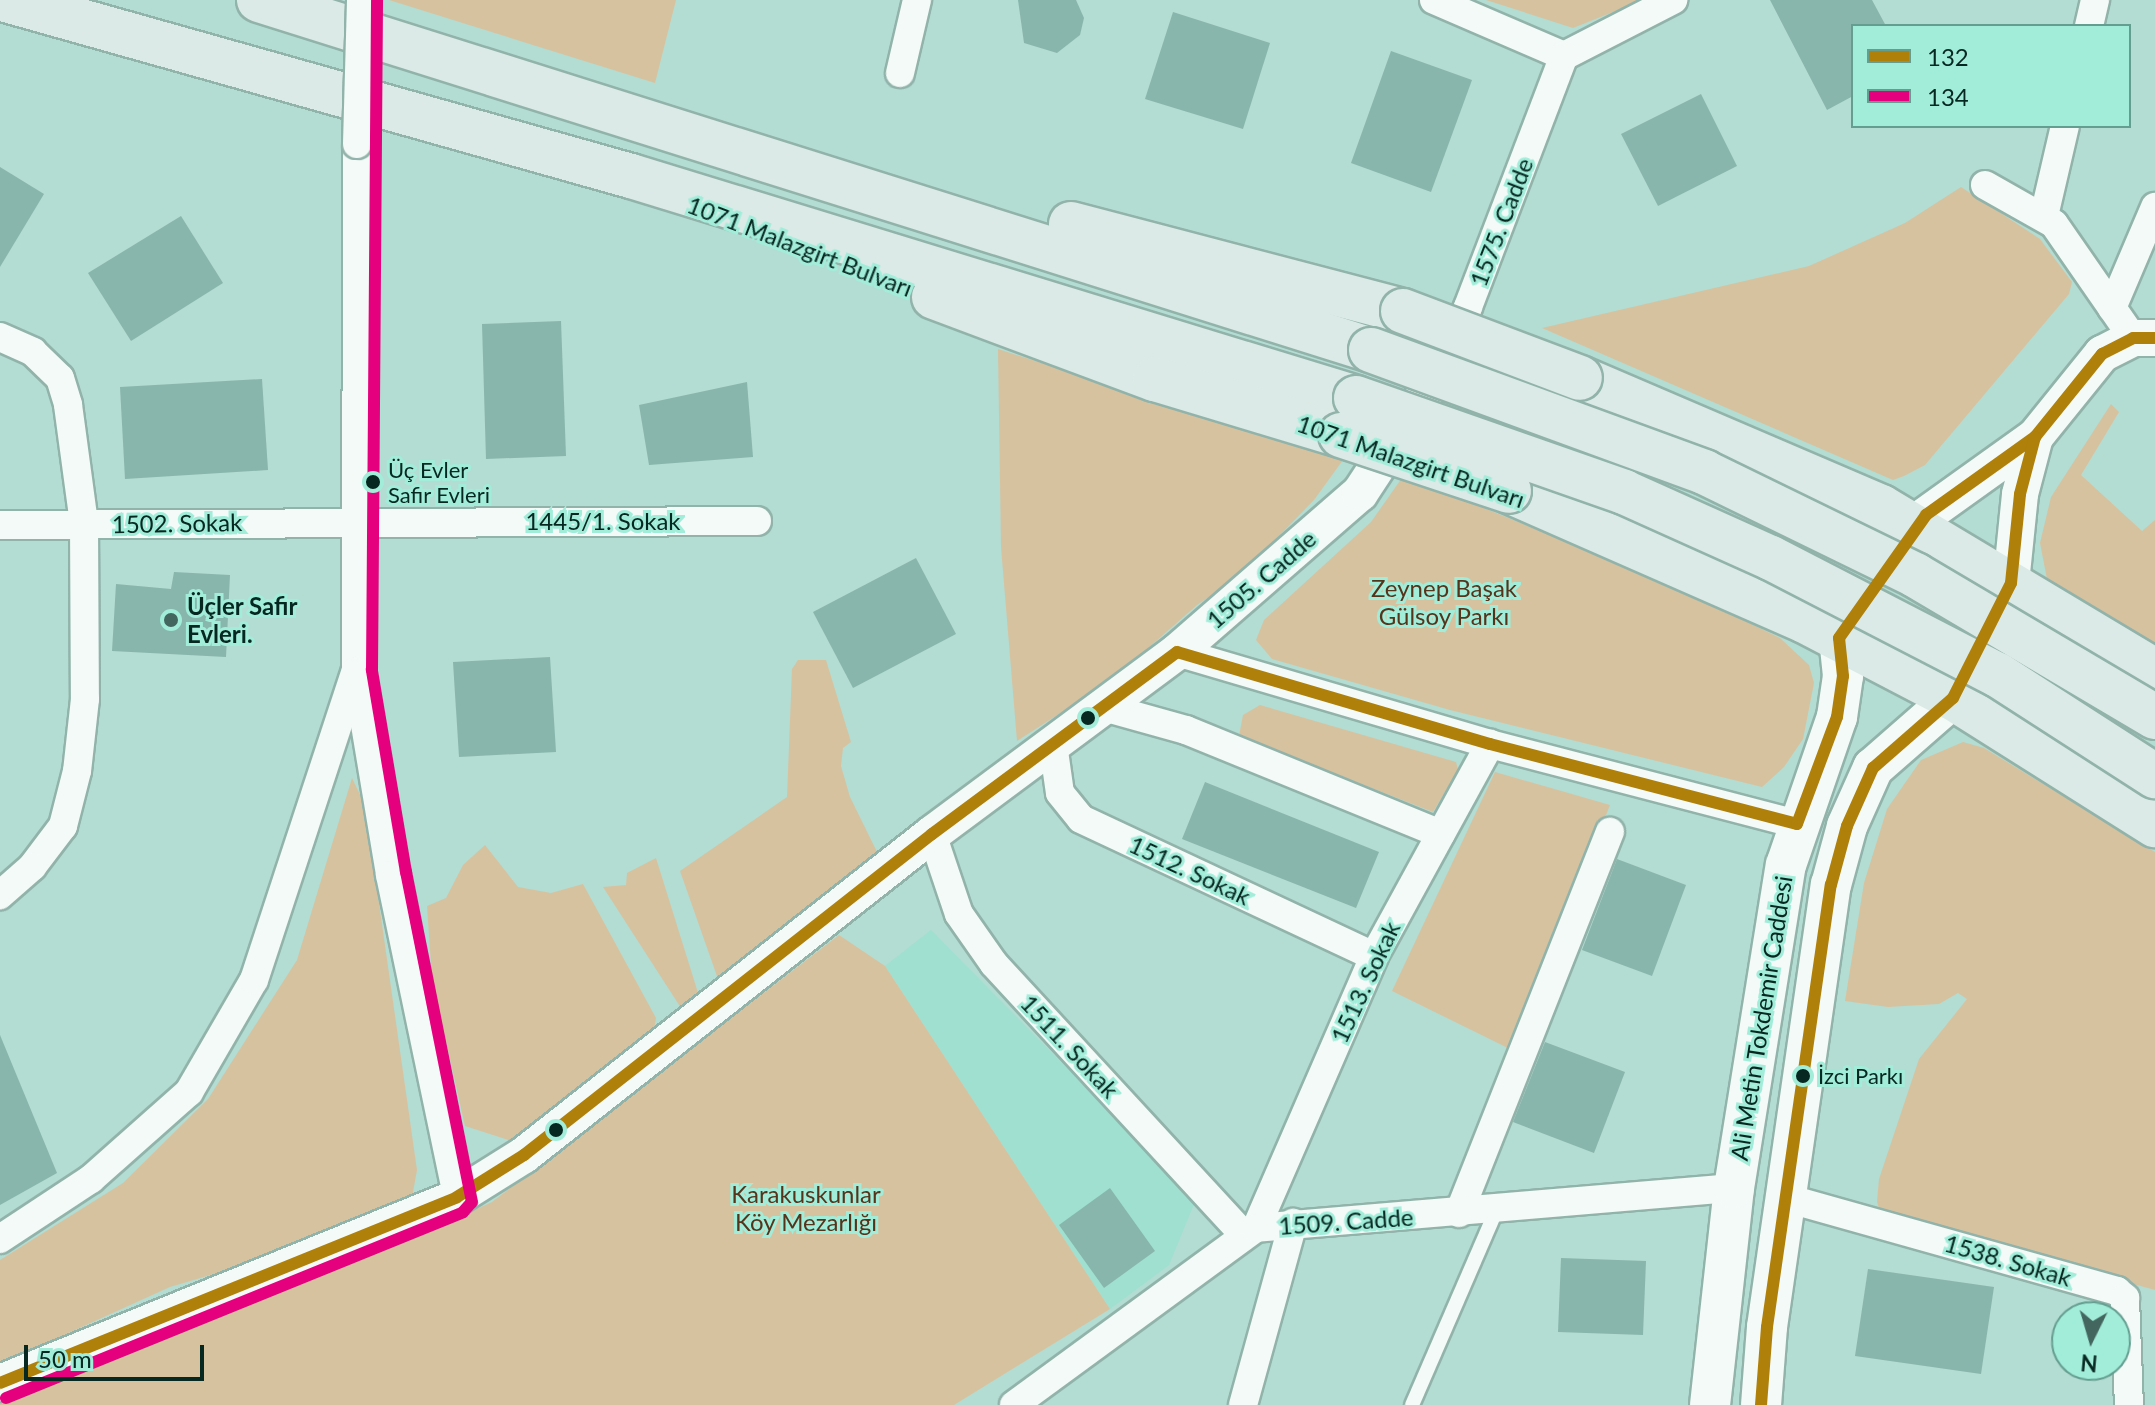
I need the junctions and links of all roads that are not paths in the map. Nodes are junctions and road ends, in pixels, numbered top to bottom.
1 (6, 0) edge
2 (259, 0) edge
3 (361, 0) edge
4 (917, 0) edge
5 (1434, 0) edge
6 (1671, 0) edge
7 (2095, 0) edge
8 (2089, 24) edge
9 (1564, 56) junction
10 (900, 73) dead end
11 (2065, 128) edge
12 (768, 159) junction
13 (1985, 185) dead end
14 (2155, 207) edge
15 (2044, 216) junction
16 (2112, 308) junction
17 (0, 337) edge
18 (2144, 338) edge
19 (1431, 385) joint
20 (1349, 416) junction
21 (2035, 437) junction
22 (353, 521) junction
23 (757, 521) dead end
24 (84, 524) junction
25 (0, 525) edge
26 (1915, 531) junction
27 (2011, 583) junction
28 (1839, 638) junction
29 (1177, 652) junction
30 (356, 671) junction
31 (2155, 671) edge
32 (1953, 698) junction
33 (1107, 708) junction
34 (2155, 717) edge
35 (1053, 744) junction
36 (1490, 744) junction
37 (2155, 776) edge
38 (1797, 824) junction
39 (2155, 825) edge
40 (1610, 832) dead end
41 (932, 834) junction
42 (1441, 834) junction
43 (0, 895) edge
44 (1374, 956) junction
45 (1734, 1188) junction
46 (457, 1197) junction
47 (1786, 1198) junction
48 (1496, 1211) junction
49 (1459, 1213) junction
50 (1293, 1223) junction
51 (1250, 1231) junction
52 (0, 1239) edge
53 (0, 1383) edge
54 (1014, 1405) edge
55 (1243, 1405) edge
56 (1412, 1405) edge
57 (1710, 1405) edge
58 (1761, 1405) edge
59 (2129, 1405) edge

1 - 20 main road, 1071 Malazgirt Bulvarı
2 - 12 main road
3 - 22 street, bridge
4 - 10 street
5 - 9 street
6 - 9 street
7 - 8 street
9 - 19 street, 1575. Cadde
11 - 15 street
12 - 26 main road, bridge
12 - 34 main road, bridge
13 - 15 street
14 - 16 street
15 - 16 street
16 - 18 street
17 - 24 street
18 - 21 street
19 - 29 street, 1505. Cadde
20 - 28 main road, 1071 Malazgirt Bulvarı, bridge
20 - 37 main road, 1071 Malazgirt Bulvarı, bridge
21 - 26 street
21 - 27 street
22 - 23 street, 1445/1. Sokak
22 - 24 street, 1502. Sokak
22 - 30 street
24 - 25 street, 1502. Sokak
24 - 43 street
26 - 27 main road
26 - 28 main road
27 - 31 main road
27 - 32 main road
28 - 32 main road, 1071 Malazgirt Bulvarı
28 - 38 main road, Ali Metin Tokdemir Caddesi
29 - 33 street, 1505. Cadde
29 - 36 street
30 - 46 street
30 - 52 street
32 - 39 main road, 1071 Malazgirt Bulvarı
32 - 47 main road, Ali Metin Tokdemir Caddesi
33 - 35 street, 1505. Cadde
33 - 42 street
35 - 41 street, 1505. Cadde
35 - 44 street, 1512. Sokak
36 - 38 street
36 - 42 street, 1513. Sokak
38 - 45 main road, Ali Metin Tokdemir Caddesi
40 - 49 street
41 - 46 street, 1505. Cadde
41 - 51 street, 1511. Sokak
42 - 44 street, 1513. Sokak
44 - 51 street, 1513. Sokak
45 - 48 street, 1509. Cadde
45 - 57 main road, Ali Metin Tokdemir Caddesi
46 - 53 street, 1505. Cadde
47 - 58 main road, Ali Metin Tokdemir Caddesi
47 - 59 street, 1538. Sokak
48 - 49 street, 1509. Cadde
48 - 56 lane
49 - 50 street, 1509. Cadde
50 - 51 street, 1509. Cadde
50 - 55 street
51 - 54 street, 1509. Cadde

